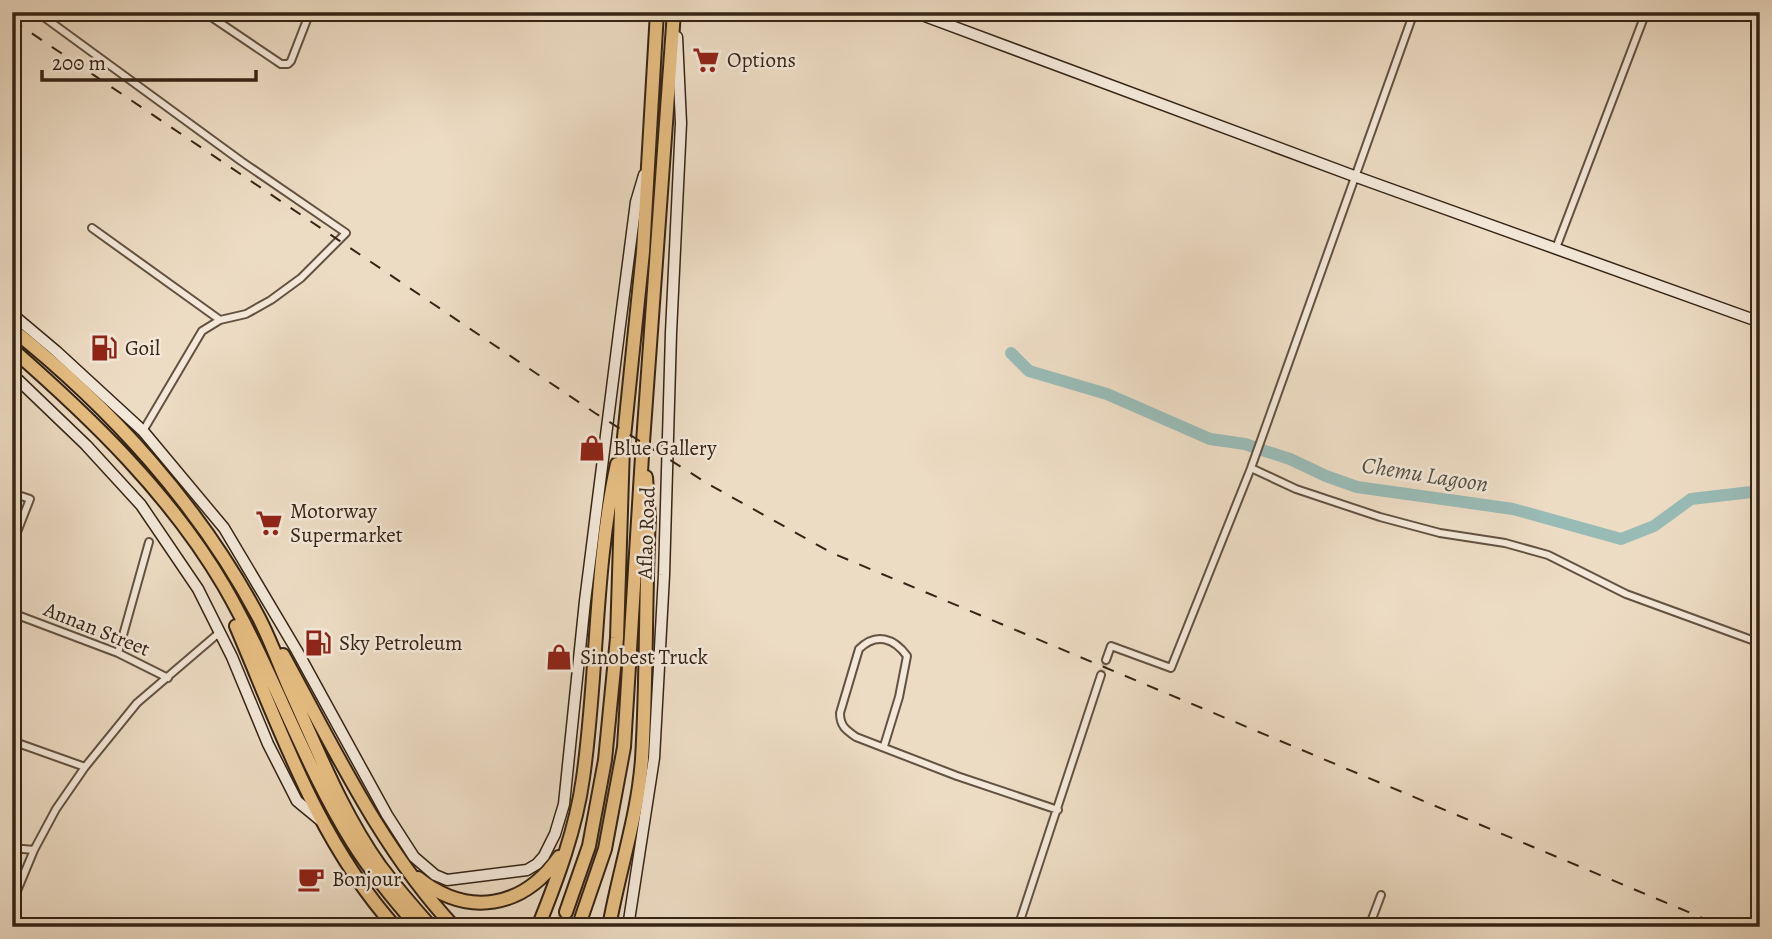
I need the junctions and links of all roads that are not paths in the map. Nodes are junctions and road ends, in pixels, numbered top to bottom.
1 (37, 12) edge
2 (204, 12) edge
3 (310, 12) edge
4 (657, 12) edge
5 (675, 12) edge
6 (914, 12) edge
7 (1414, 12) edge
8 (1646, 12) edge
9 (649, 162) junction
10 (1354, 176) junction
11 (92, 228) dead end
12 (1556, 248) junction
13 (12, 314) edge
14 (220, 320) junction
15 (1760, 322) edge
16 (12, 329) edge
17 (12, 349) edge
18 (12, 374) edge
19 (142, 431) junction
20 (624, 447) junction
21 (642, 456) junction
22 (1251, 468) junction
23 (12, 493) edge
24 (193, 538) junction
25 (149, 542) dead end
26 (12, 545) edge
27 (12, 613) edge
28 (261, 621) junction
29 (220, 632) junction
30 (1760, 643) edge
31 (118, 653) junction
32 (1106, 660) dead end
33 (1101, 675) tunnel mouth
34 (168, 678) junction
35 (286, 695) junction
36 (12, 741) edge
37 (884, 746) junction
38 (85, 767) junction
39 (1058, 810) junction
40 (321, 822) junction
41 (569, 838) junction
42 (12, 848) edge
43 (34, 850) junction
44 (403, 865) junction
45 (615, 895) junction
46 (1381, 895) dead end
47 (12, 903) edge
48 (566, 912) tunnel mouth
49 (581, 919) tunnel mouth
50 (393, 927) edge
51 (418, 927) edge
52 (431, 927) edge
53 (454, 927) edge
54 (538, 927) edge
55 (601, 927) edge
56 (609, 927) edge
57 (628, 927) edge
58 (1018, 927) edge
59 (1369, 927) edge

1 - 14 street
2 - 3 street
4 - 9 highway, Aflao Road
5 - 21 highway, Aflao Road
5 - 57 street, Aflao Road
6 - 10 street
7 - 10 street
8 - 12 street
9 - 19 street, Aflao Road
9 - 20 highway, Aflao Road
10 - 12 street
10 - 22 street
11 - 14 street
12 - 15 street
13 - 19 street
14 - 19 street
16 - 28 highway
17 - 24 highway
18 - 29 street
20 - 41 highway
20 - 48 highway, Aflao Road
21 - 45 highway
21 - 49 highway, Aflao Road
22 - 30 street
22 - 32 street
23 - 26 street
24 - 35 highway
24 - 40 highway
25 - 31 street
27 - 31 street, Annan Street
28 - 35 highway
28 - 44 highway
29 - 34 street
29 - 40 street
31 - 34 street, Annan Street
33 - 39 street
34 - 38 street
35 - 51 highway
35 - 52 highway
36 - 38 street
37 - 37 street
37 - 39 street
38 - 43 street
39 - 58 street
40 - 50 highway
41 - 44 highway
41 - 54 highway
42 - 43 street
43 - 47 street
44 - 53 highway
45 - 55 highway
45 - 56 highway
46 - 59 street

